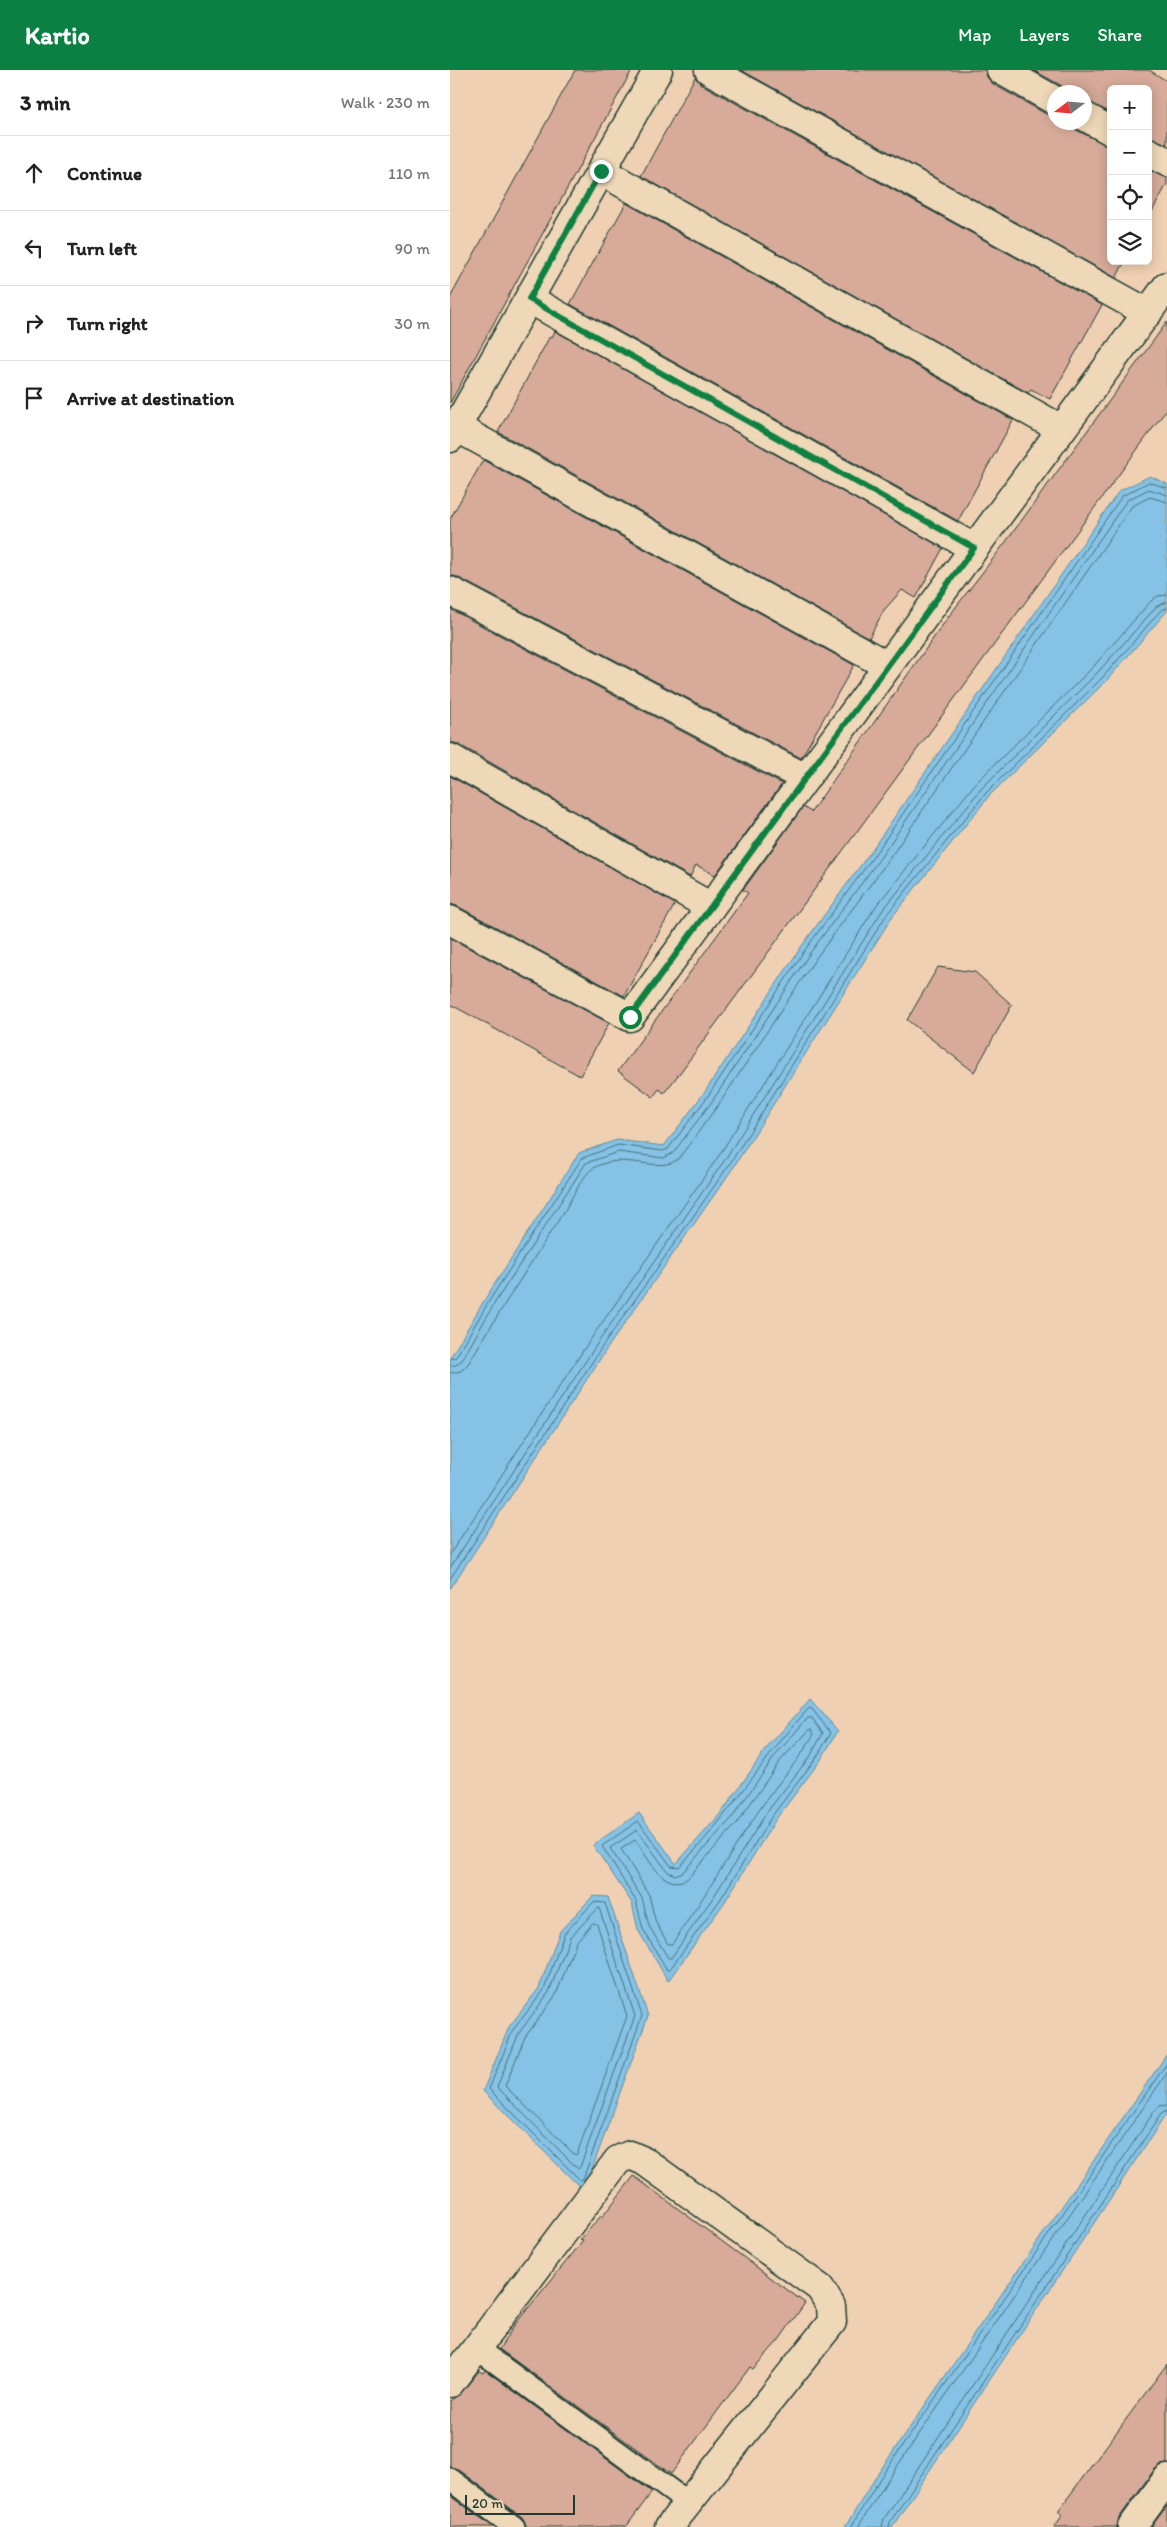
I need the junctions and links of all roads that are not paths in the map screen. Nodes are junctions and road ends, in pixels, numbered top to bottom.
1 (658, 70) edge
2 (709, 70) edge
3 (1001, 70) edge
4 (1047, 96) edge
5 (1092, 120) edge
6 (1109, 130) edge
7 (1152, 154) edge
8 (1167, 162) edge
9 (601, 171) junction
10 (1167, 286) edge
11 (529, 299) junction
12 (1148, 313) junction
13 (1061, 430) junction
14 (453, 432) edge
15 (974, 548) junction
16 (450, 590) edge
17 (888, 666) junction
18 (450, 758) edge
19 (805, 778) junction
20 (711, 907) junction
21 (450, 920) edge
22 (476, 2348) junction
23 (450, 2383) edge
24 (450, 2479) edge
25 (1167, 2479) edge
26 (688, 2503) junction
27 (514, 2527) edge
28 (669, 2527) edge
29 (1132, 2527) edge

1 - 9 street
2 - 12 street
3 - 4 street
5 - 6 street
7 - 8 street
9 - 11 street
9 - 13 street
10 - 12 street
11 - 14 street
11 - 15 street
12 - 13 street
13 - 15 street
14 - 17 street
15 - 17 street
16 - 19 street
17 - 19 street
18 - 20 street
19 - 20 street
20 - 21 street
22 - 23 street
22 - 26 lane
22 - 26 street
24 - 27 lane
25 - 29 street
26 - 28 street

